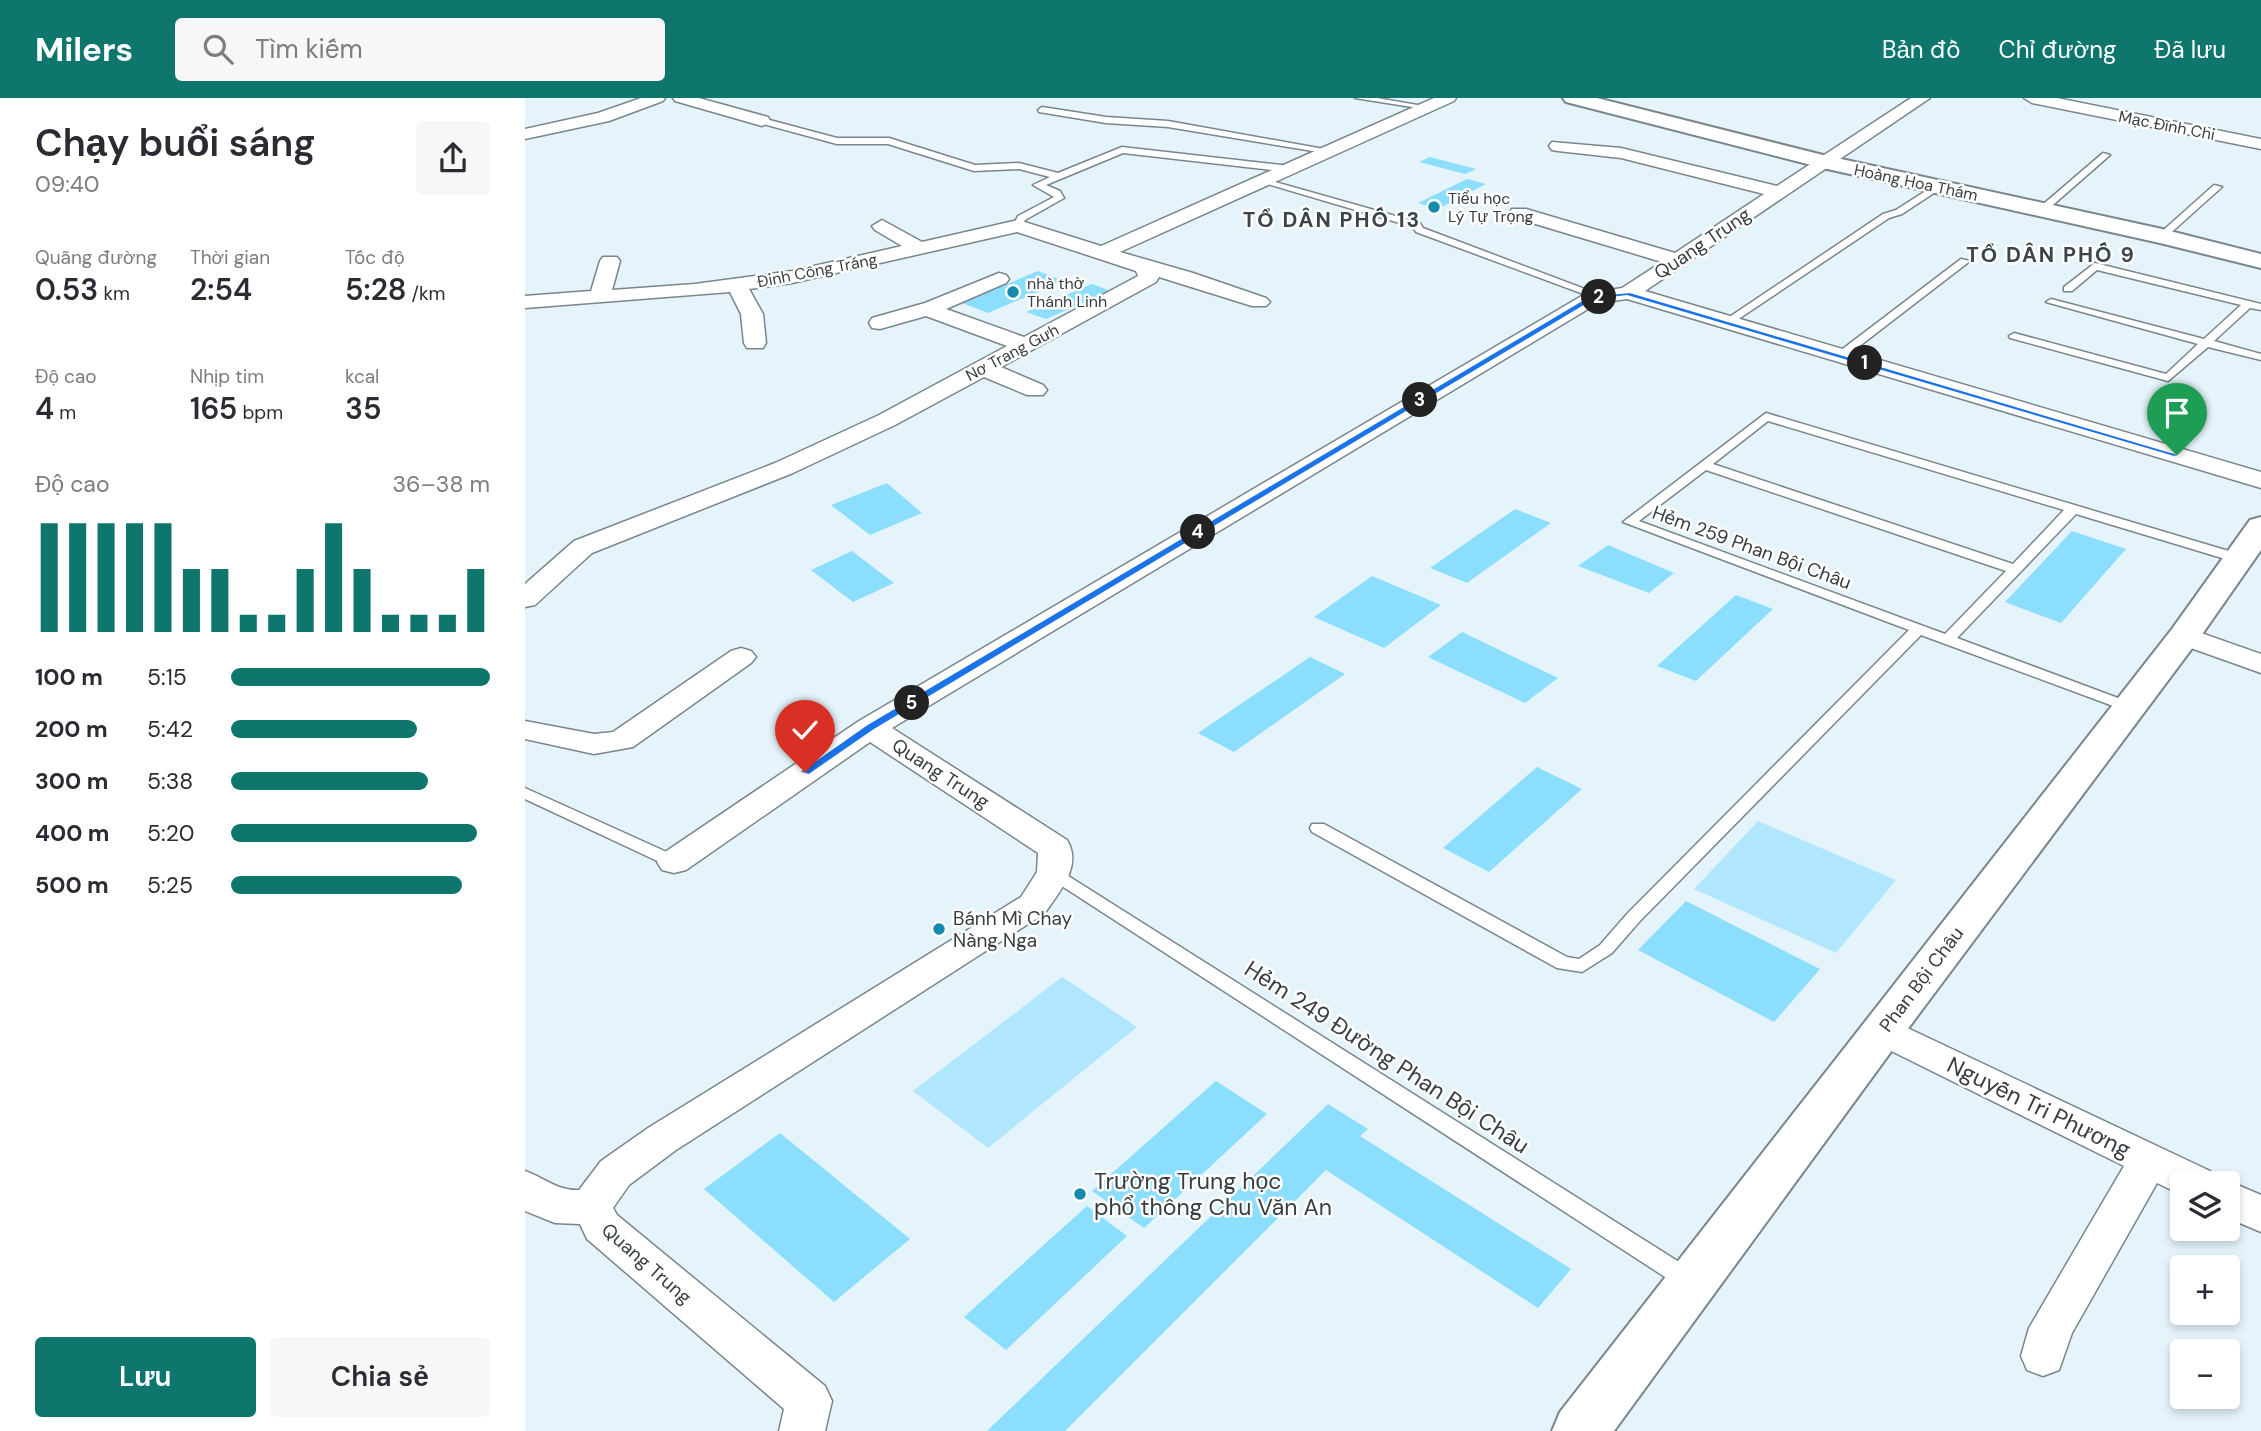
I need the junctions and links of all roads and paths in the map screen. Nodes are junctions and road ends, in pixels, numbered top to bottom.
1 (657, 98) edge
2 (681, 98) edge
3 (1359, 98) edge
4 (1573, 98) edge
5 (1922, 98) edge
6 (2032, 98) edge
7 (1440, 103) edge
8 (1042, 110) dead end
9 (762, 121) joint
10 (525, 134) edge
11 (2261, 144) edge
12 (1558, 146) dead end
13 (1331, 151) junction
14 (2106, 155) dead end
15 (1823, 161) junction
16 (1290, 169) junction
17 (1057, 176) junction
18 (1264, 180) junction
19 (1938, 187) junction
20 (2217, 187) dead end
21 (1778, 192) junction
22 (2043, 209) junction
23 (1519, 213) dead end
24 (882, 226) dead end
25 (1019, 226) junction
26 (2162, 236) junction
27 (920, 249) junction
28 (1102, 253) junction
29 (1678, 260) junction
30 (610, 261) dead end
31 (1965, 261) dead end
32 (2261, 261) edge
33 (1144, 267) junction
34 (999, 279) dead end
35 (737, 285) junction
36 (2067, 289) dead end
37 (600, 295) junction
38 (1614, 295) junction
39 (525, 302) edge
40 (1259, 302) dead end
41 (2051, 302) dead end
42 (2248, 304) junction
43 (2261, 307) edge
44 (927, 309) junction
45 (880, 323) dead end
46 (1727, 323) junction
47 (2014, 336) dead end
48 (2206, 342) junction
49 (755, 343) dead end
50 (1025, 345) junction
51 (1840, 356) junction
52 (2261, 356) edge
53 (983, 368) junction
54 (1035, 390) dead end
55 (1704, 465) junction
56 (2261, 480) edge
57 (2073, 509) junction
58 (2253, 540) edge
59 (2015, 569) junction
60 (525, 599) edge
61 (1919, 629) junction
62 (2183, 636) junction
63 (1947, 640) junction
64 (741, 657) dead end
65 (2261, 664) edge
66 (2129, 708) junction
67 (870, 727) junction
68 (525, 730) edge
69 (525, 793) edge
70 (1318, 828) dead end
71 (674, 862) joint
72 (1054, 873) junction
73 (1882, 1030) junction
74 (2149, 1160) junction
75 (2171, 1171) edge
76 (525, 1188) edge
77 (2240, 1204) edge
78 (591, 1206) junction
79 (2261, 1214) edge
80 (1692, 1282) junction
81 (2043, 1356) dead end
82 (802, 1431) edge
83 (1580, 1431) edge

1 - 10 street
2 - 9 street
3 - 7 lane
4 - 15 main road, Hoàng Hoa Thám
5 - 15 street, Quang Trung
6 - 11 street, Mạc Đĩnh Chi
7 - 13 street
8 - 13 lane
9 - 17 lane
12 - 21 street
13 - 16 street
14 - 22 lane
15 - 19 main road, Hoàng Hoa Thám
15 - 21 street, Quang Trung
16 - 17 lane
16 - 18 street
17 - 25 lane
18 - 28 street
18 - 38 lane
19 - 22 main road, Hoàng Hoa Thám
19 - 46 lane
20 - 26 lane
21 - 29 street, Quang Trung
22 - 26 main road, Hoàng Hoa Thám
23 - 29 street
24 - 27 street
25 - 27 street, Đinh Công Tráng
25 - 28 street
26 - 32 main road, Hoàng Hoa Thám
27 - 35 street, Đinh Công Tráng
28 - 33 street
29 - 38 street, Quang Trung
30 - 37 street
31 - 51 lane
33 - 40 street
33 - 50 street, Nơ Trang Gưh
34 - 44 street
35 - 37 street, Đinh Công Tráng
35 - 49 street
36 - 42 lane
37 - 39 street, Đinh Công Tráng
38 - 46 street
38 - 67 street, Quang Trung
41 - 48 lane
42 - 43 lane
42 - 48 lane
44 - 45 street
44 - 50 street
46 - 51 street
47 - 48 lane
48 - 52 lane
50 - 53 street, Nơ Trang Gưh
51 - 56 street
53 - 54 street
53 - 60 street, Nơ Trang Gưh
55 - 57 lane, Hẻm 259 Phan Bội Châu
55 - 59 lane
55 - 61 lane, Hẻm 259 Phan Bội Châu
57 - 58 lane, Hẻm 259 Phan Bội Châu
57 - 59 lane
58 - 62 main road, Phan Bội Châu
59 - 63 lane
61 - 63 lane, Hẻm 259 Phan Bội Châu
61 - 70 lane
62 - 65 street
62 - 66 main road, Phan Bội Châu
63 - 66 lane, Hẻm 259 Phan Bội Châu
64 - 68 street
66 - 73 main road, Phan Bội Châu
67 - 71 street
67 - 72 street, Quang Trung
69 - 71 lane
72 - 78 street, Quang Trung
72 - 80 lane, Hẻm 249 Đường Phan Bội Châu
73 - 74 street, Nguyễn Tri Phương
73 - 80 main road, Phan Bội Châu
74 - 75 street, Nguyễn Tri Phương
74 - 81 street
76 - 78 street
77 - 79 street
78 - 82 street, Quang Trung
80 - 83 main road, Phan Bội Châu

